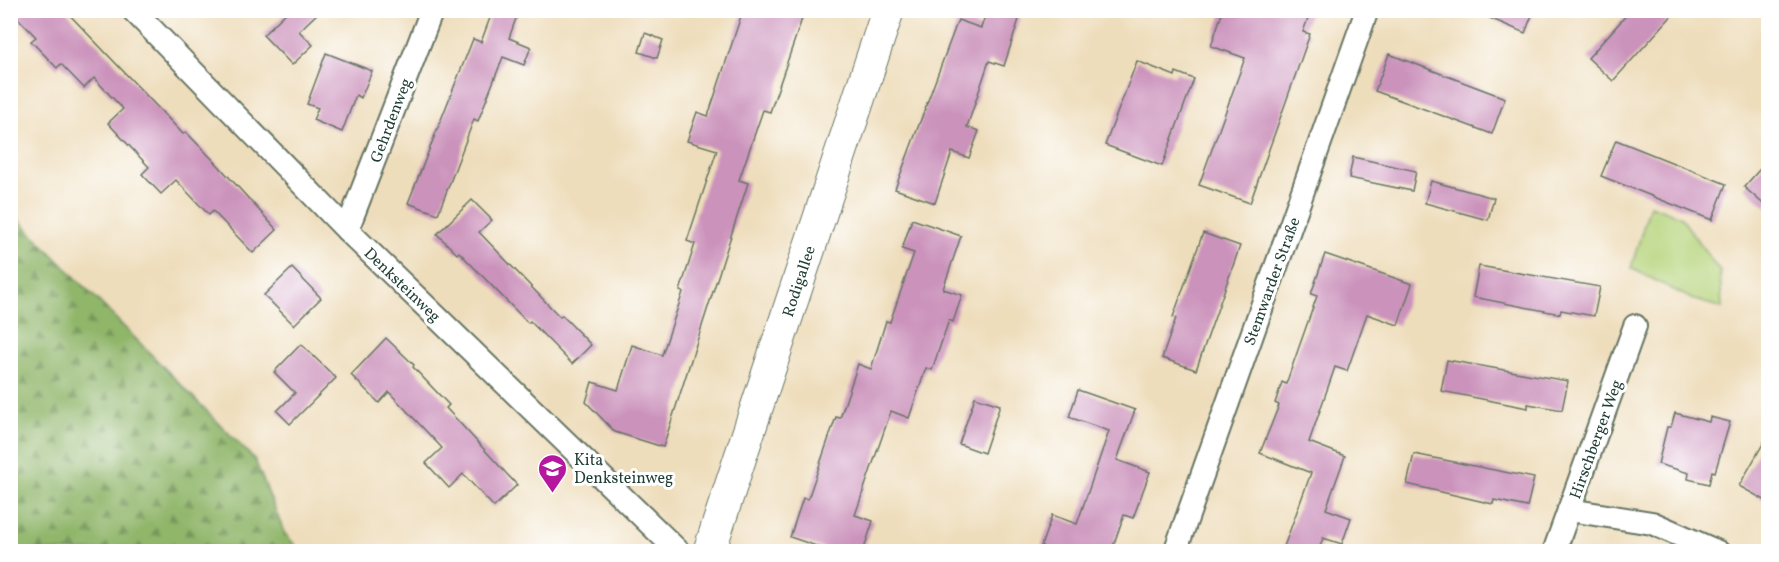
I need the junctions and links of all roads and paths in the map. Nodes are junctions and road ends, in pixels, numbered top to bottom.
1 (133, 10) edge
2 (432, 10) edge
3 (888, 10) edge
4 (1367, 10) edge
5 (347, 230) junction
6 (1635, 326) dead end
7 (1569, 510) junction
8 (679, 552) edge
9 (709, 552) edge
10 (1175, 552) edge
11 (1554, 552) edge
12 (1718, 552) edge

1 - 5 street, Denksteinweg
2 - 5 street, Gehrdenweg
3 - 9 main road, Rodigallee
4 - 10 street, Stemwarder Straße
5 - 8 street, Denksteinweg
6 - 7 street, Hirschberger Weg
7 - 11 street, Hirschberger Weg
7 - 12 street

